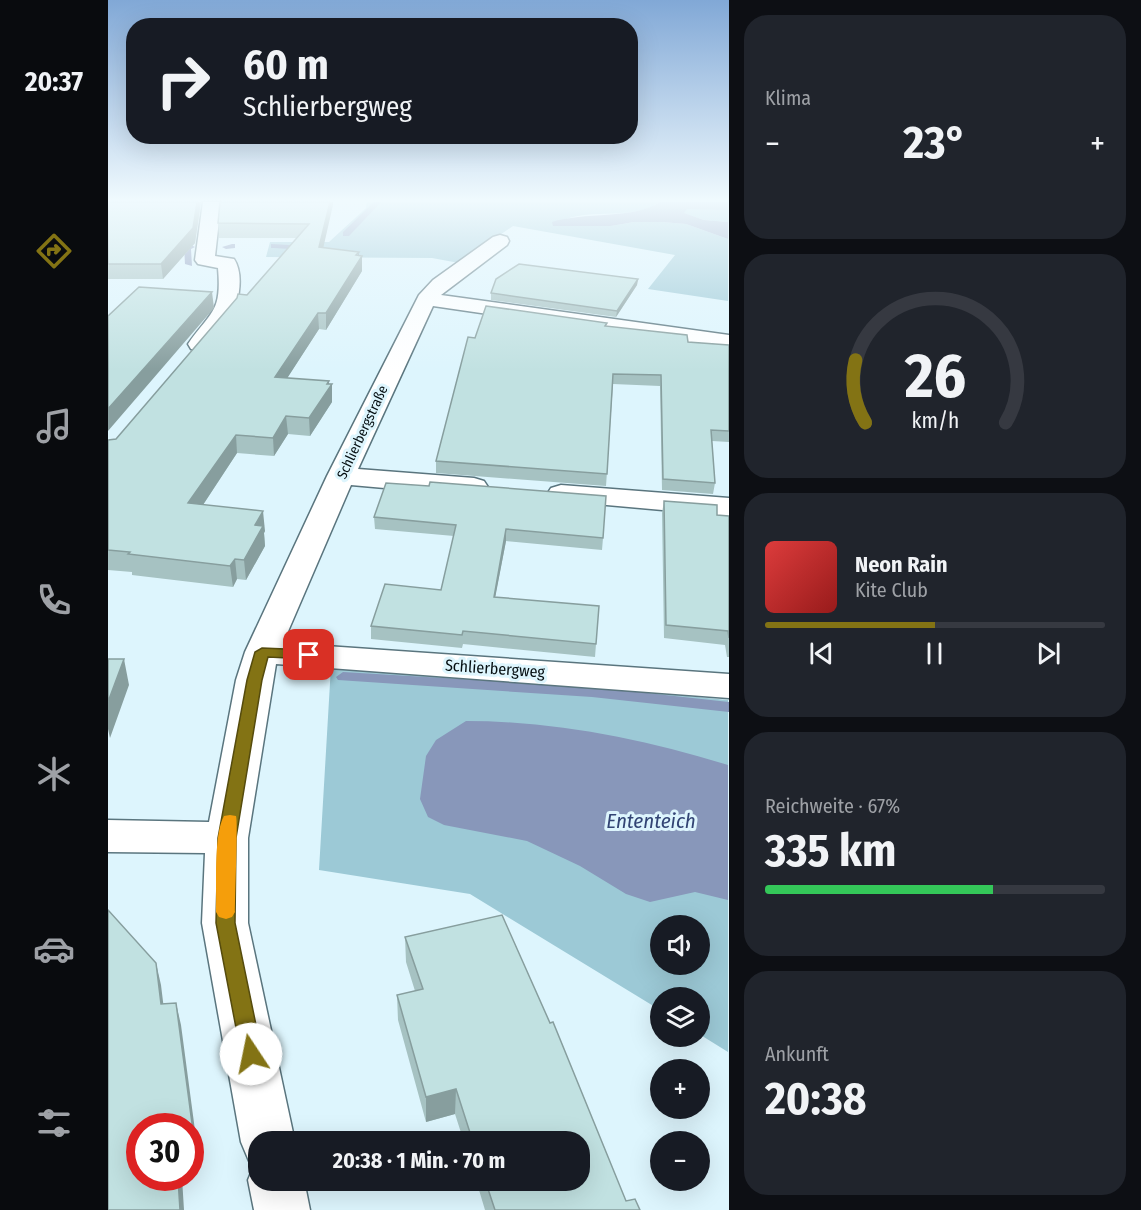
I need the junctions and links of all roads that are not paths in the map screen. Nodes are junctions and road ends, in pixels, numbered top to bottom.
1 (205, 258) edge
2 (476, 258) edge
3 (426, 299) junction
4 (729, 342) edge
5 (182, 364) edge
6 (341, 476) junction
7 (505, 489) edge
8 (540, 492) edge
9 (729, 507) edge
10 (262, 652) junction
11 (729, 686) edge
12 (108, 836) edge
13 (227, 838) junction
14 (266, 1131) edge
15 (278, 1191) edge
16 (282, 1210) edge

1 - 5 street
2 - 3 street, Schlierbergstraße
3 - 4 street
3 - 6 street, Schlierbergstraße
6 - 7 street
6 - 10 street, Schlierbergstraße
8 - 9 street
10 - 11 street, Schlierbergweg
10 - 13 street, Schlierbergstraße
12 - 13 street
13 - 14 street, Schlierbergstraße
15 - 16 street

